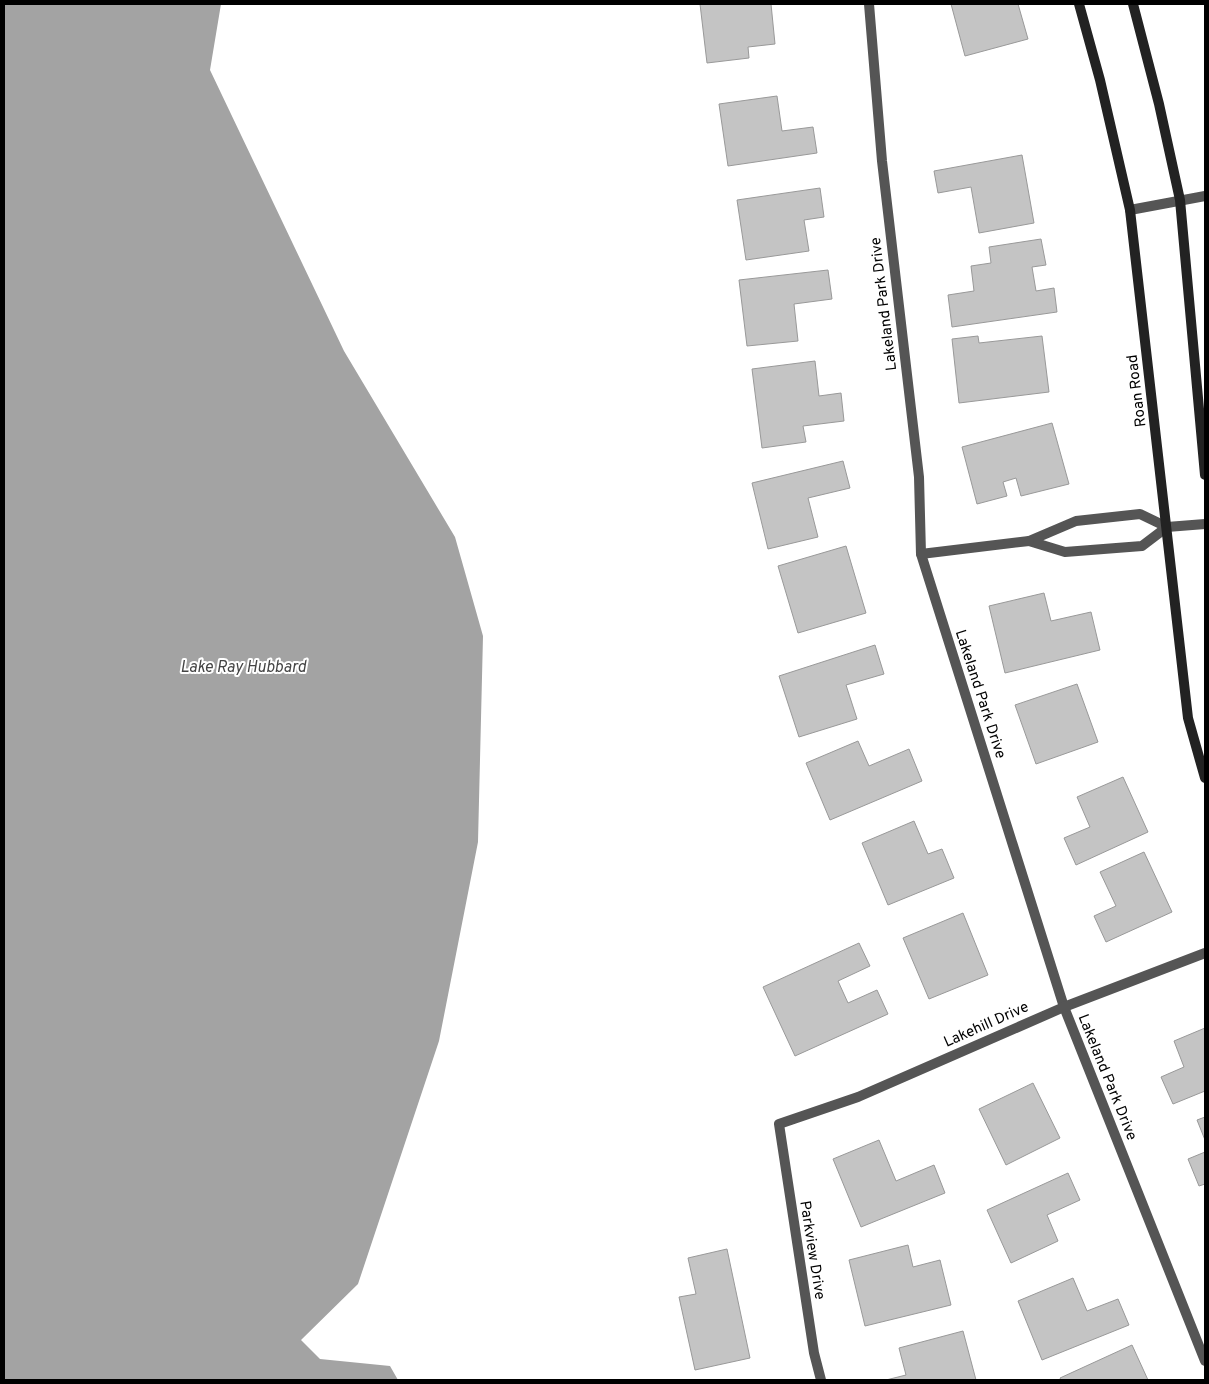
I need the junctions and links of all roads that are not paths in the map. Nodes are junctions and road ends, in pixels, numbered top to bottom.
1 (869, 4) edge
2 (1079, 4) edge
3 (1133, 4) edge
4 (1205, 196) edge
5 (1180, 200) junction
6 (1130, 210) junction
7 (1205, 475) edge
8 (1205, 524) edge
9 (1167, 527) junction
10 (1029, 541) junction
11 (922, 554) junction
12 (1205, 778) edge
13 (1205, 954) edge
14 (1064, 1007) junction
15 (779, 1124) joint
16 (1205, 1361) edge
17 (821, 1380) edge

1 - 11 street, Lakeland Park Drive
2 - 6 street, Roan Road
3 - 5 street
4 - 5 street
5 - 6 street
5 - 7 street
6 - 9 street, Roan Road
8 - 9 street
9 - 10 street
9 - 10 street
9 - 12 street, Roan Road
10 - 11 street
11 - 14 street, Lakeland Park Drive
13 - 14 street, Lakehill Drive
14 - 15 street, Lakehill Drive
14 - 16 street, Lakeland Park Drive
15 - 17 street, Parkview Drive

